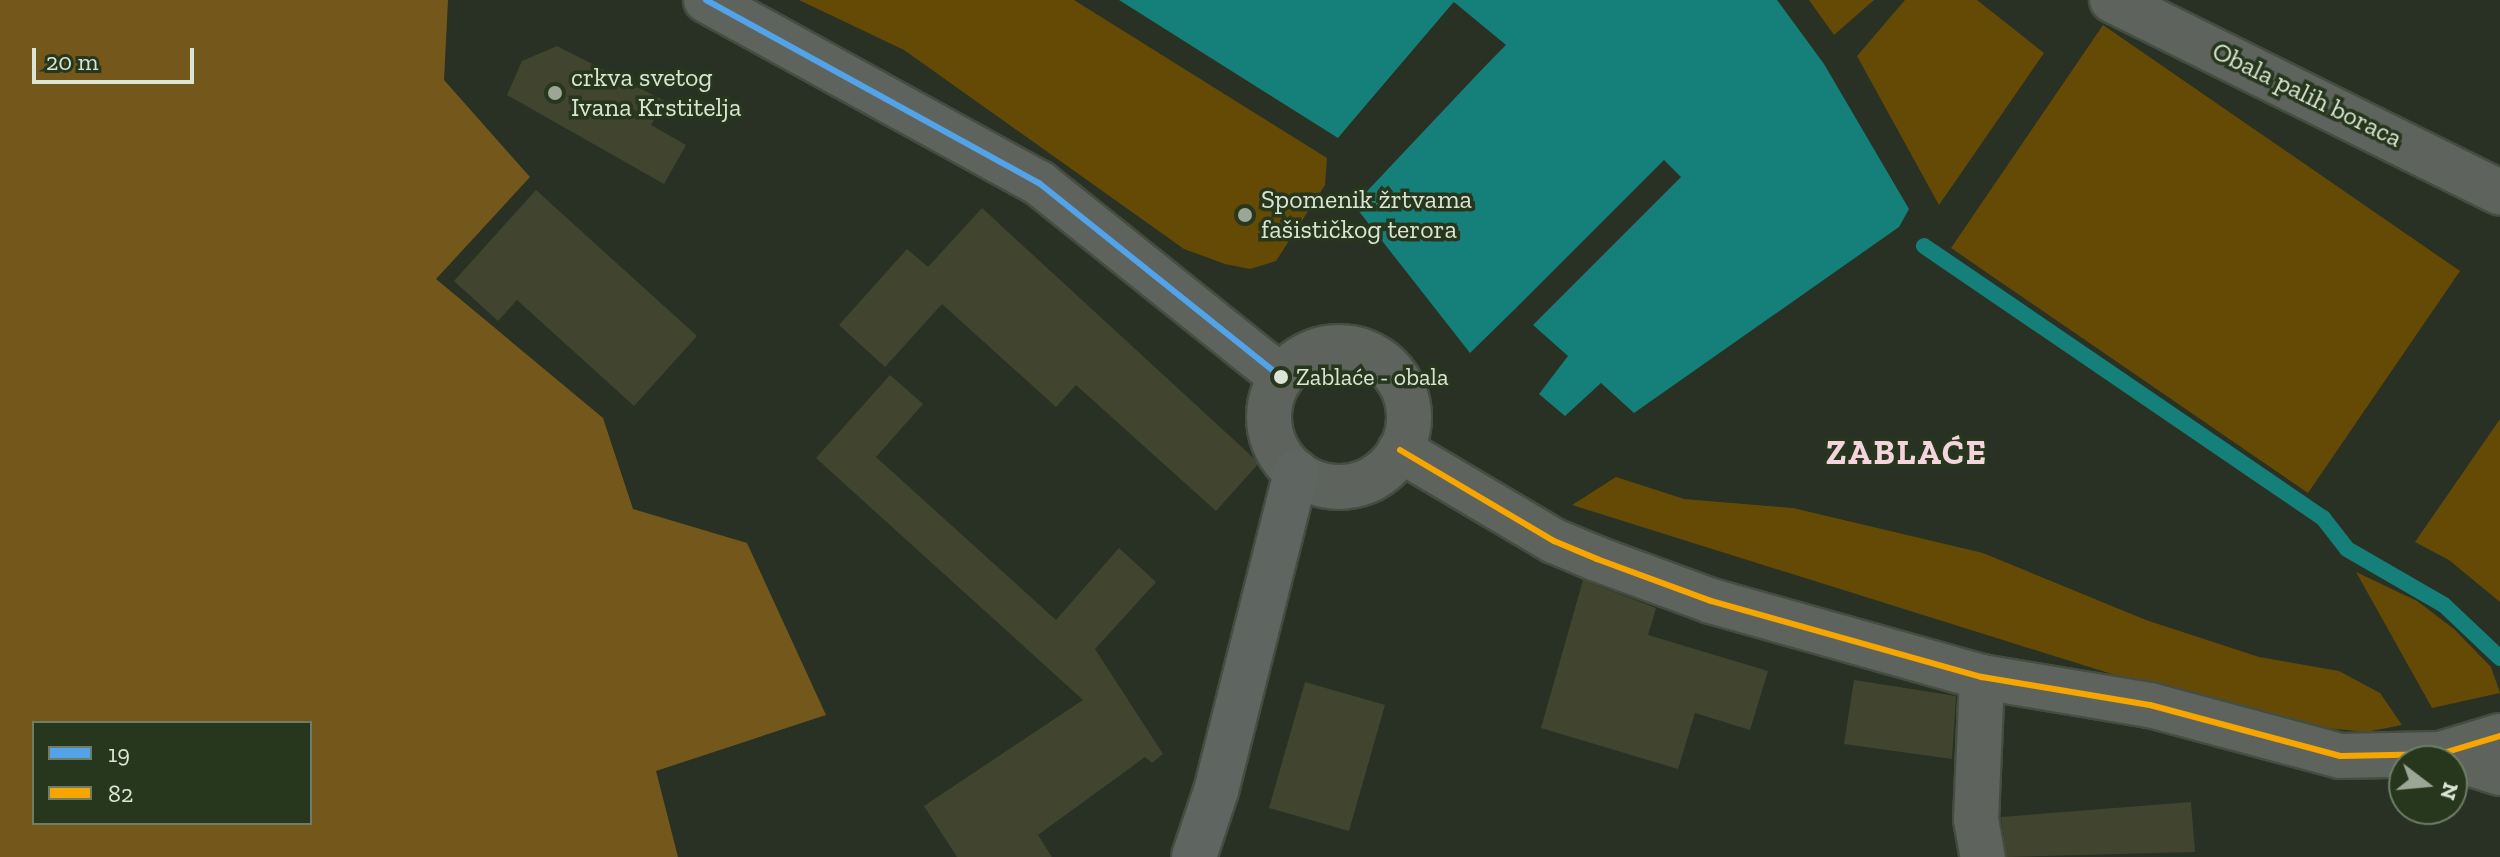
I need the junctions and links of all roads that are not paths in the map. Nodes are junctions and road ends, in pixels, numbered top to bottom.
1 (706, 0) edge
2 (2112, 0) edge
3 (2500, 193) edge
4 (1281, 377) junction
5 (1400, 450) junction
6 (1296, 472) junction
7 (1982, 677) junction
8 (2500, 736) edge
9 (2468, 746) edge
10 (2388, 755) edge
11 (2468, 763) edge
12 (2500, 773) edge
13 (1194, 857) edge
14 (1983, 857) edge

1 - 4 street
2 - 3 street, Obala palih boraca
4 - 5 street
4 - 6 street
5 - 6 street
5 - 7 street
6 - 13 street
7 - 10 street
7 - 14 street
8 - 9 street
11 - 12 street

